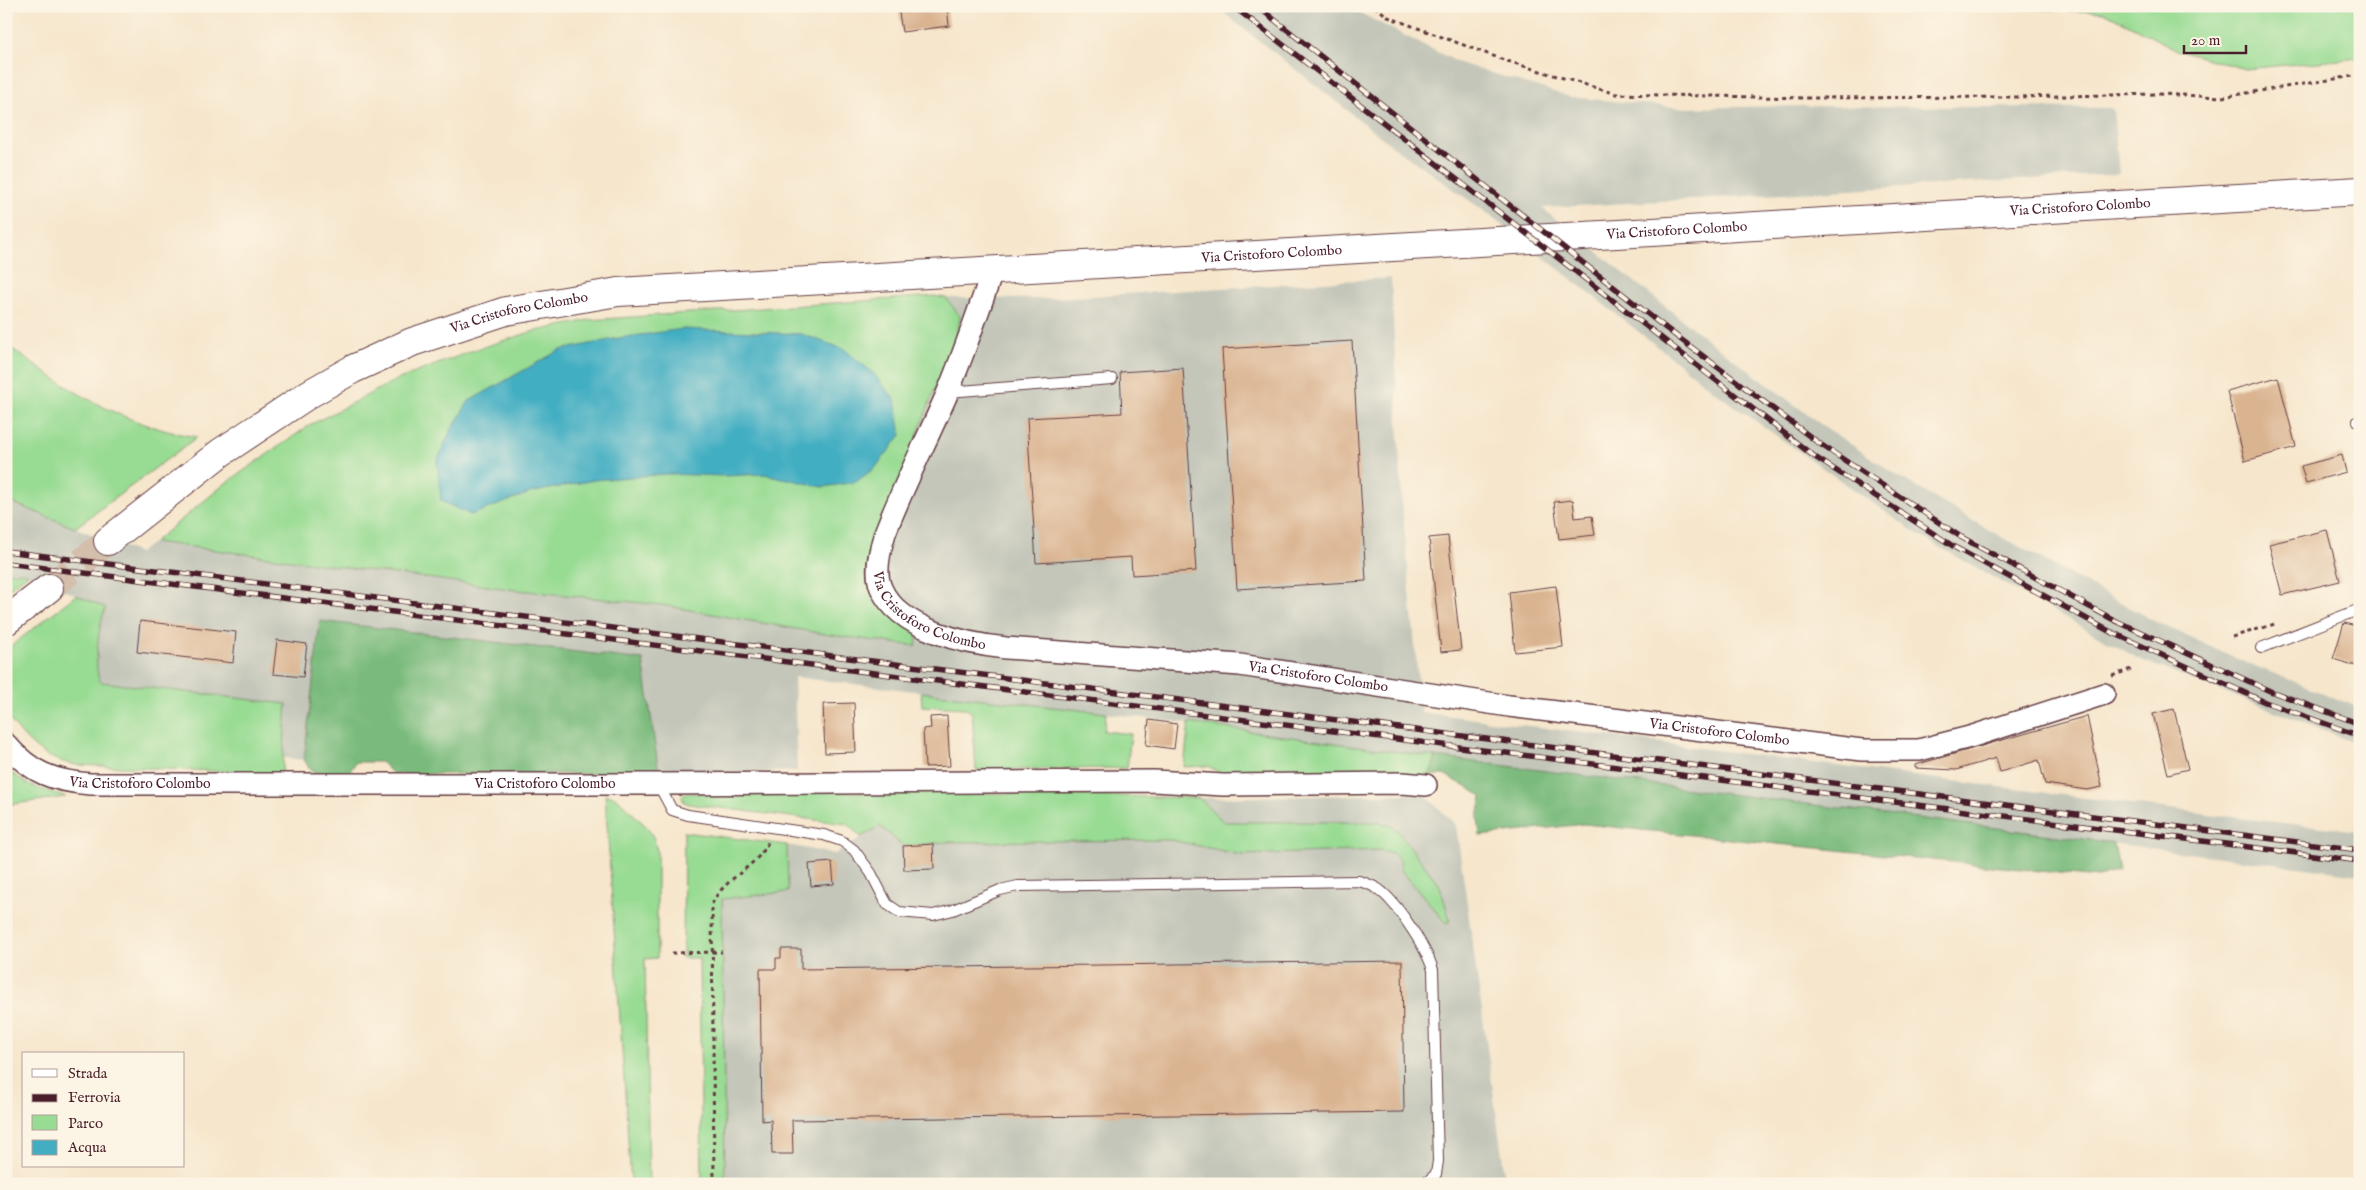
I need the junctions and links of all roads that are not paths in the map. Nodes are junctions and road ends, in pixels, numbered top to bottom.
1 (2360, 191) edge
2 (993, 270) junction
3 (1112, 379) dead end
4 (948, 392) junction
5 (108, 541) tunnel mouth
6 (49, 588) tunnel mouth
7 (2360, 609) edge
8 (6, 621) edge
9 (2261, 648) dead end
10 (2104, 694) dead end
11 (6, 744) edge
12 (658, 784) junction
13 (1426, 785) dead end
14 (1425, 1184) edge

1 - 2 main road, Via Cristoforo Colombo
2 - 4 street, Via Cristoforo Colombo
2 - 5 main road, Via Cristoforo Colombo
3 - 4 lane
4 - 10 street, Via Cristoforo Colombo
6 - 8 main road
7 - 9 lane
11 - 12 street, Via Cristoforo Colombo
12 - 13 street, Via Cristoforo Colombo
12 - 14 lane

